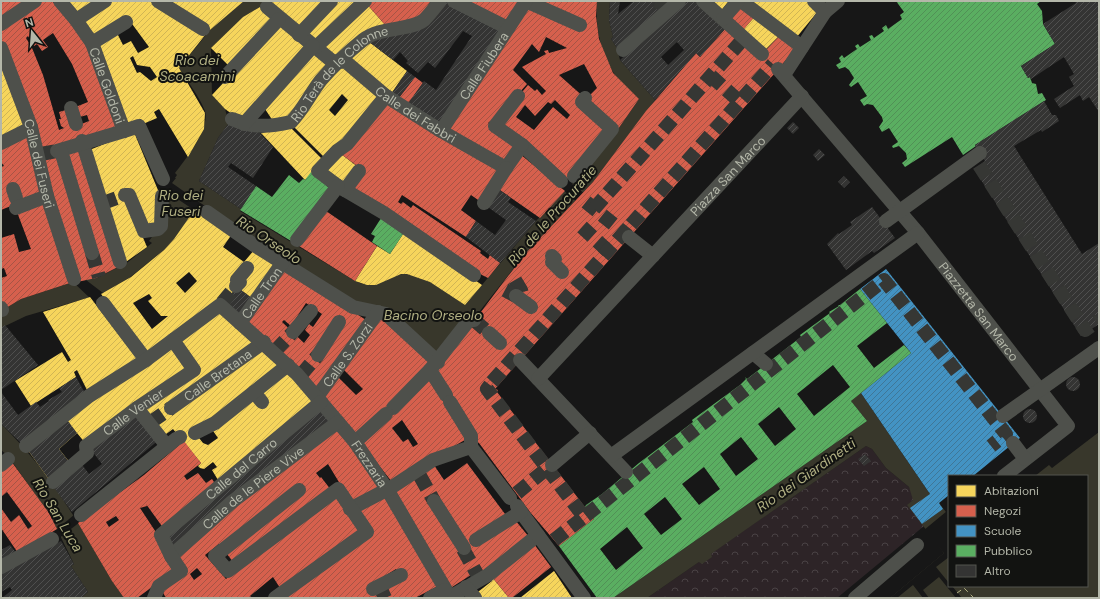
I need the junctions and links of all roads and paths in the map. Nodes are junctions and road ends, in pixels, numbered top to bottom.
1 (35, 1) edge
2 (60, 1) edge
3 (105, 1) edge
4 (158, 1) edge
5 (364, 1) edge
6 (440, 1) edge
7 (454, 1) edge
8 (526, 1) edge
9 (679, 1) edge
10 (703, 1) edge
11 (814, 1) edge
12 (838, 1) edge
13 (736, 2) edge
14 (326, 3) edge
15 (267, 7) dead end
16 (825, 12) junction
17 (279, 19) junction
18 (722, 19) junction
19 (76, 20) junction
20 (126, 22) dead end
21 (1, 24) edge
22 (580, 25) dead end
23 (508, 28) junction
24 (203, 29) dead end
25 (299, 35) junction
26 (92, 43) junction
27 (315, 47) junction
28 (802, 47) junction
29 (1, 48) edge
30 (623, 50) dead end
31 (762, 54) dead end
32 (339, 62) junction
33 (225, 77) dead end
34 (386, 96) junction
35 (518, 96) dead end
36 (802, 96) junction
37 (585, 98) dead end
38 (71, 108) dead end
39 (76, 124) dead end
40 (31, 128) junction
41 (124, 131) junction
42 (441, 131) junction
43 (83, 142) junction
44 (1, 143) edge
45 (522, 145) junction
46 (978, 158) dead end
47 (506, 168) junction
48 (358, 171) dead end
49 (163, 179) dead end
50 (342, 188) junction
51 (125, 195) dead end
52 (47, 196) junction
53 (162, 196) dead end
54 (17, 201) dead end
55 (484, 203) dead end
56 (899, 211) junction
57 (207, 212) dead end
58 (886, 221) dead end
59 (918, 233) junction
60 (629, 237) tunnel mouth
61 (297, 240) dead end
62 (92, 253) tunnel mouth
63 (552, 256) dead end
64 (653, 256) junction
65 (120, 262) dead end
66 (283, 262) junction
67 (247, 268) dead end
68 (562, 272) dead end
69 (474, 275) dead end
70 (74, 279) dead end
71 (236, 286) tunnel mouth
72 (516, 296) tunnel mouth
73 (102, 303) dead end
74 (531, 307) dead end
75 (311, 311) dead end
76 (378, 312) junction
77 (474, 320) dead end
78 (339, 322) dead end
79 (240, 324) junction
80 (293, 332) tunnel mouth
81 (489, 334) tunnel mouth
82 (173, 340) junction
83 (264, 342) junction
84 (500, 343) dead end
85 (1095, 350) edge
86 (753, 352) junction
87 (318, 355) tunnel mouth
88 (146, 360) junction
89 (520, 360) dead end
90 (766, 364) dead end
91 (288, 365) junction
92 (434, 366) junction
93 (538, 379) junction
94 (1040, 390) junction
95 (319, 399) junction
96 (137, 408) junction
97 (171, 408) tunnel mouth
98 (1005, 415) dead end
99 (338, 422) junction
100 (195, 433) dead end
101 (590, 433) junction
102 (180, 437) dead end
103 (355, 442) junction
104 (1013, 444) dead end
105 (467, 445) junction
106 (26, 446) dead end
107 (167, 446) junction
108 (611, 456) junction
109 (1026, 459) junction
110 (552, 465) tunnel mouth
111 (626, 472) dead end
112 (1005, 475) edge
113 (53, 482) dead end
114 (390, 488) junction
115 (299, 490) dead end
116 (434, 501) tunnel mouth
117 (352, 508) junction
118 (81, 515) dead end
119 (517, 515) junction
120 (535, 538) junction
121 (52, 539) dead end
122 (476, 540) dead end
123 (917, 546) dead end
124 (464, 548) tunnel mouth
125 (171, 556) junction
126 (1, 567) edge
127 (401, 575) dead end
128 (466, 586) junction
129 (377, 588) dead end
130 (448, 593) junction
131 (154, 598) edge
132 (275, 598) edge
133 (430, 598) edge
134 (474, 598) edge
135 (584, 598) edge
136 (855, 598) edge

1 - 21 street
2 - 19 street, Calle Goldoni
3 - 19 street
4 - 24 street
5 - 27 street
6 - 32 street, Rio Terà de le Colonne
7 - 23 street
8 - 22 street
8 - 23 street, Calle Fiubera
9 - 30 street
10 - 18 street
11 - 16 street
12 - 16 street
13 - 18 street
13 - 28 street
14 - 25 street
15 - 17 street, Calle dei Fabbri
16 - 28 street
17 - 25 street, Calle dei Fabbri
17 - 33 street
18 - 31 street
19 - 26 street, Calle Goldoni
20 - 26 street
23 - 42 street, Calle Fiubera
25 - 27 street, Calle dei Fabbri
26 - 41 street, Calle Goldoni
27 - 32 street, Calle dei Fabbri
27 - 32 street, Rio Terà de le Colonne
28 - 36 street
29 - 40 street, Calle dei Fuseri
32 - 34 street, Calle dei Fabbri
34 - 42 street, Calle dei Fabbri
34 - 50 street
35 - 45 street
36 - 56 street, Piazzetta San Marco
36 - 64 street, Piazza San Marco
37 - 45 street
38 - 39 street
40 - 44 street
40 - 52 street, Calle dei Fuseri
41 - 43 street
41 - 49 street, Calle Goldoni
42 - 47 street, Calle dei Fabbri
43 - 62 street
43 - 65 street
45 - 47 street
46 - 56 street
47 - 55 street
48 - 50 street
50 - 61 street
50 - 69 street
51 - 53 street
52 - 54 street
52 - 70 street, Calle dei Fuseri
56 - 58 street
56 - 59 street, Piazzetta San Marco
57 - 66 street
59 - 86 street
59 - 94 street, Piazzetta San Marco
60 - 64 street
63 - 68 street
64 - 93 street, Piazza San Marco
66 - 76 street
66 - 79 street, Calle Tron
67 - 71 street
72 - 74 street
73 - 88 street
75 - 80 street
76 - 92 street
76 - 95 street, Calle S. Zorzi
77 - 92 street
78 - 87 street
79 - 82 street, Frezzaria
79 - 83 street, Frezzaria
81 - 84 street
82 - 88 street, Frezzaria
82 - 96 street, Calle Venier
83 - 91 street, Frezzaria
83 - 97 street, Calle Bretana
85 - 94 street
86 - 90 street
86 - 108 street
88 - 106 street, Frezzaria
89 - 93 street
91 - 95 street, Frezzaria
91 - 100 street
92 - 103 street
92 - 105 street
93 - 101 street
94 - 98 street
94 - 109 street, Piazzetta San Marco
95 - 99 street, Frezzaria
95 - 125 street, Calle del Carro
96 - 107 street
96 - 113 street, Calle Venier
99 - 103 street, Frezzaria
99 - 125 street, Calle de le Piere Vive
101 - 108 street
101 - 110 street
102 - 107 street
103 - 114 street, Frezzaria
104 - 109 street
105 - 114 street
105 - 119 street
107 - 118 street
108 - 111 street
109 - 112 street
114 - 117 street
114 - 130 street, Frezzaria
115 - 117 street
116 - 124 street
117 - 132 street
119 - 120 street
119 - 122 street
120 - 128 street
120 - 135 street
121 - 126 street
123 - 136 street
125 - 131 street
127 - 129 street
128 - 130 street
128 - 134 street
130 - 133 street

